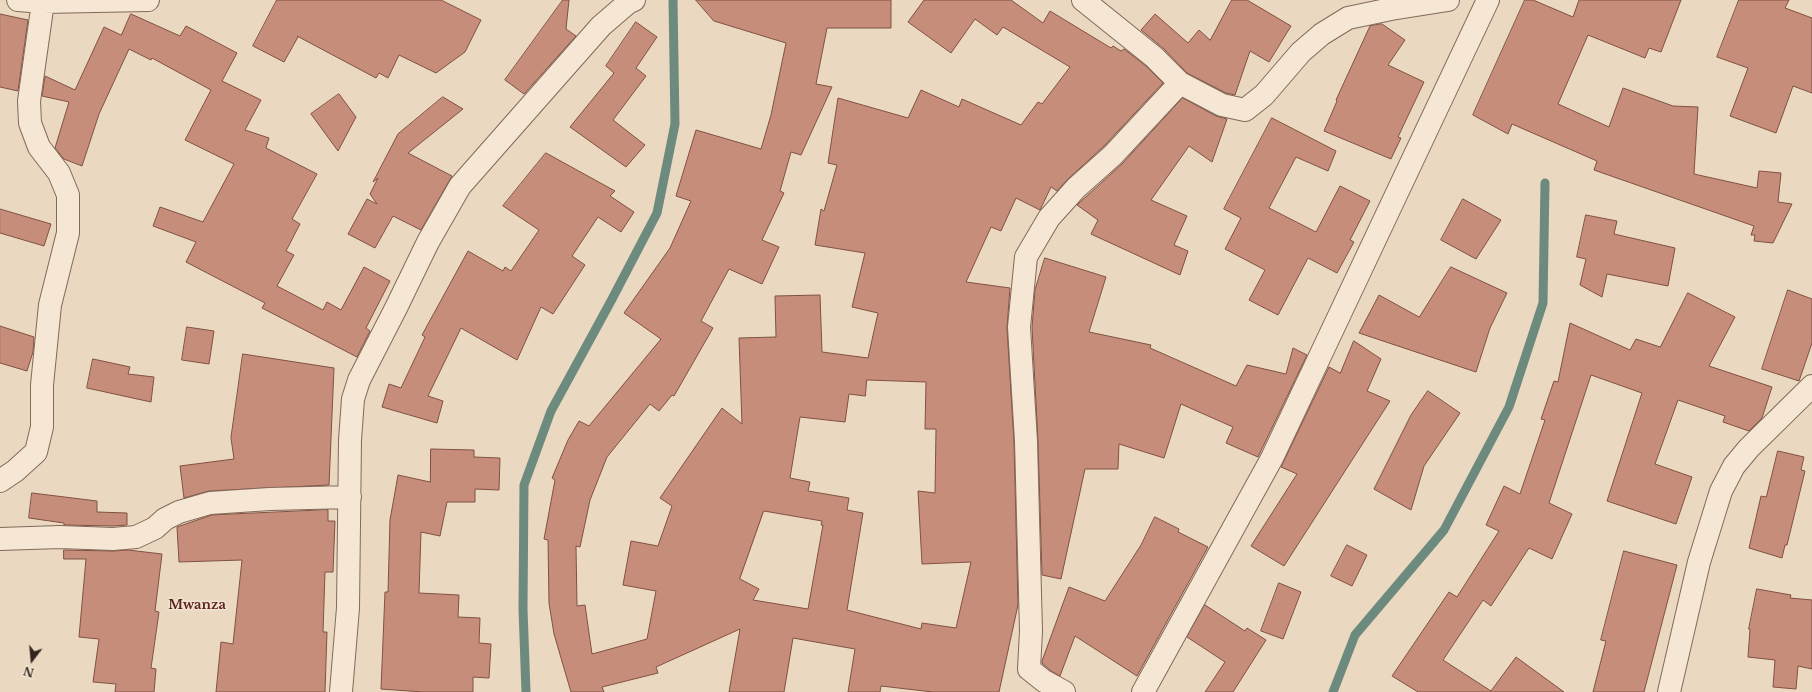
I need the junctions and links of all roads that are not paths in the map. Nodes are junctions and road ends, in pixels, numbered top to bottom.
1 (18, 0) edge
2 (148, 0) edge
3 (634, 0) edge
4 (1083, 0) edge
5 (1448, 0) edge
6 (1488, 0) edge
7 (43, 2) junction
8 (1180, 83) junction
9 (1812, 386) edge
10 (0, 482) edge
11 (350, 498) junction
12 (0, 539) edge
13 (341, 692) edge
14 (1064, 692) edge
15 (1143, 692) edge
16 (1669, 692) edge

1 - 7 street
2 - 7 street
3 - 11 street
4 - 8 street
5 - 8 street
6 - 15 street
7 - 10 street
8 - 14 street
9 - 16 street
11 - 12 street
11 - 13 street

